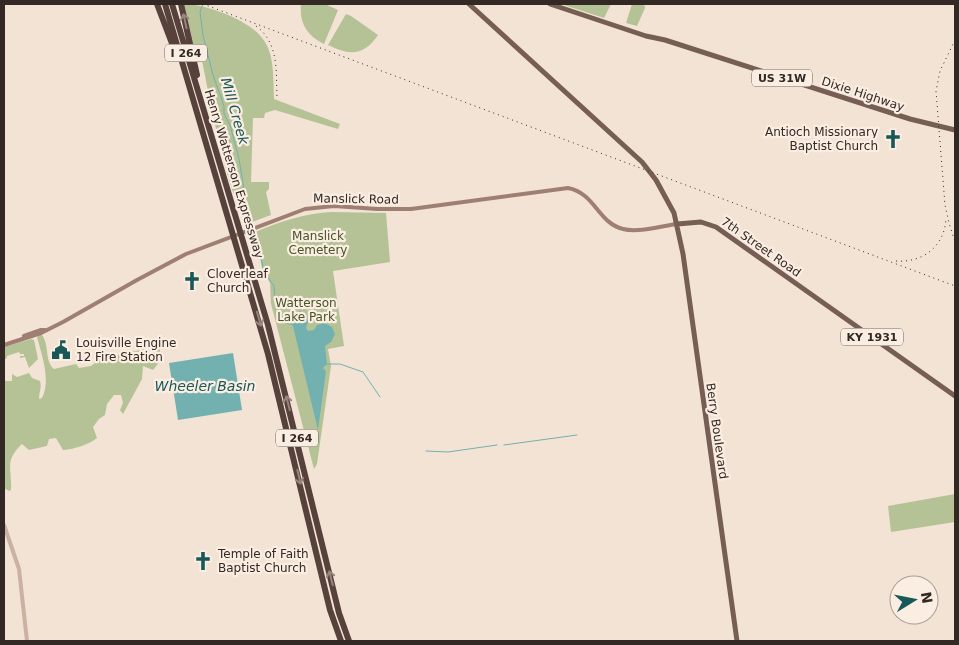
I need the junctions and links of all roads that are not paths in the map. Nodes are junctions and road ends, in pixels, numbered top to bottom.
1 (157, 4) edge
2 (165, 4) edge
3 (172, 4) edge
4 (182, 4) edge
5 (469, 4) edge
6 (550, 4) edge
7 (201, 103) junction
8 (197, 114) junction
9 (955, 130) edge
10 (678, 224) junction
11 (4, 343) edge
12 (955, 396) edge
13 (4, 525) edge
14 (336, 602) junction
15 (330, 610) junction
16 (27, 641) edge
17 (336, 641) edge
18 (341, 641) edge
19 (348, 641) edge
20 (353, 641) edge
21 (737, 641) edge

1 - 8 highway
2 - 8 highway, I 264
3 - 7 highway, Henry Watterson Expressway / I 264
7 -> 4 highway
5 - 10 main road
6 - 9 main road, Dixie Highway / US 31W
14 -> 7 highway, Henry Watterson Expressway / I 264
8 -> 15 highway, Henry Watterson Expressway / I 264
10 - 11 main road, Manslick Road / KY 1931
10 - 12 main road, 7th Street Road / KY 1931
10 - 21 main road, Berry Boulevard
13 - 16 street
14 - 19 highway, Henry Watterson Expressway / I 264
14 - 20 highway
15 - 17 highway
15 - 18 highway, Henry Watterson Expressway / I 264

